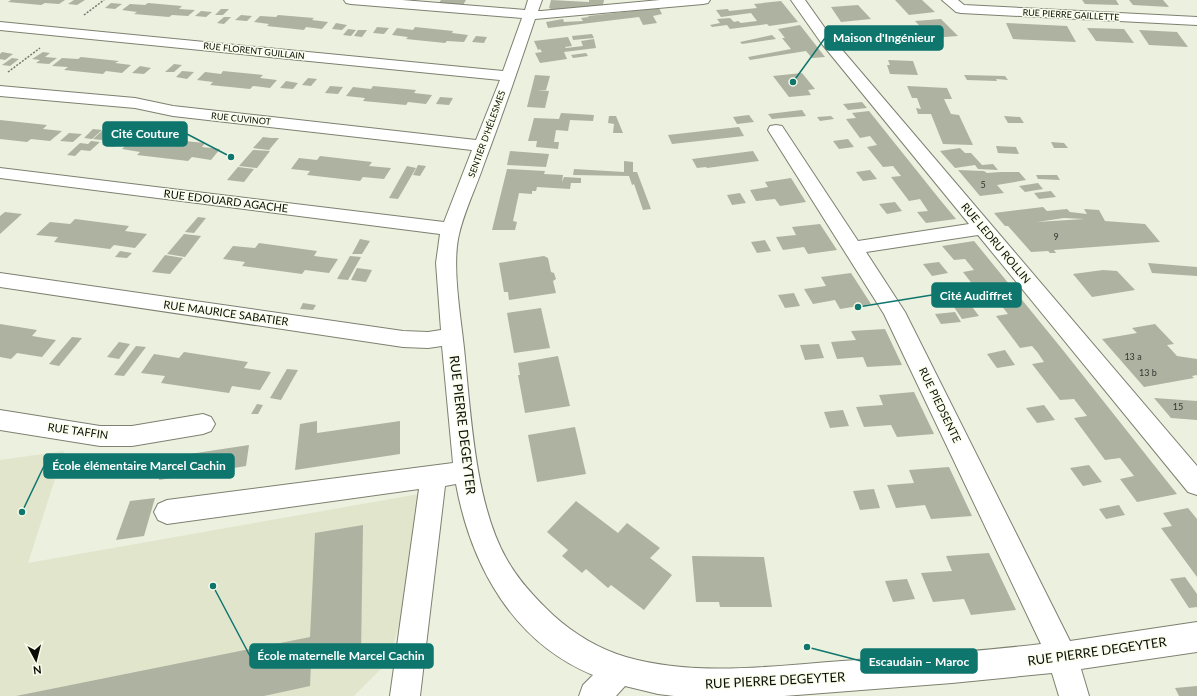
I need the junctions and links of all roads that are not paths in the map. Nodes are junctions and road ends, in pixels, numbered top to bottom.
1 (351, 0) edge
2 (703, 0) edge
3 (798, 0) edge
4 (949, 0) edge
5 (532, 8) edge
6 (1197, 21) edge
7 (0, 26) edge
8 (509, 76) junction
9 (0, 91) edge
10 (776, 130) dead end
11 (483, 146) junction
12 (0, 173) edge
13 (984, 228) junction
14 (449, 241) junction
15 (852, 248) junction
16 (0, 280) edge
17 (452, 337) junction
18 (0, 420) edge
19 (203, 424) dead end
20 (467, 472) junction
21 (433, 477) junction
22 (1197, 484) edge
23 (167, 512) dead end
24 (1197, 637) edge
25 (1062, 657) junction
26 (620, 670) junction
27 (405, 696) edge
28 (594, 696) edge
29 (1074, 696) edge

1 - 5 street
2 - 5 street
3 - 13 street, RUE LEDRU ROLLIN
4 - 6 street, RUE PIERRE GAILLETTE
5 - 8 street, SENTIER D'HÉLESMES
7 - 8 street, RUE FLORENT GUILLAIN
8 - 11 street, SENTIER D'HÉLESMES
9 - 11 street, RUE CUVINOT
10 - 15 street, RUE PIEDSENTE
11 - 14 street, SENTIER D'HÉLESMES
12 - 14 street, RUE EDOUARD AGACHE
13 - 15 street
13 - 22 street, RUE LEDRU ROLLIN
14 - 17 street, RUE PIERRE DEGEYTER
15 - 25 street, RUE PIEDSENTE
16 - 17 street, RUE MAURICE SABATIER
17 - 20 street, RUE PIERRE DEGEYTER
18 - 19 street, RUE TAFFIN
20 - 21 street
20 - 26 street, RUE PIERRE DEGEYTER
21 - 23 street
21 - 27 street
24 - 25 street, RUE PIERRE DEGEYTER
25 - 26 street, RUE PIERRE DEGEYTER
25 - 29 street, RUE PIEDSENTE
26 - 28 street

